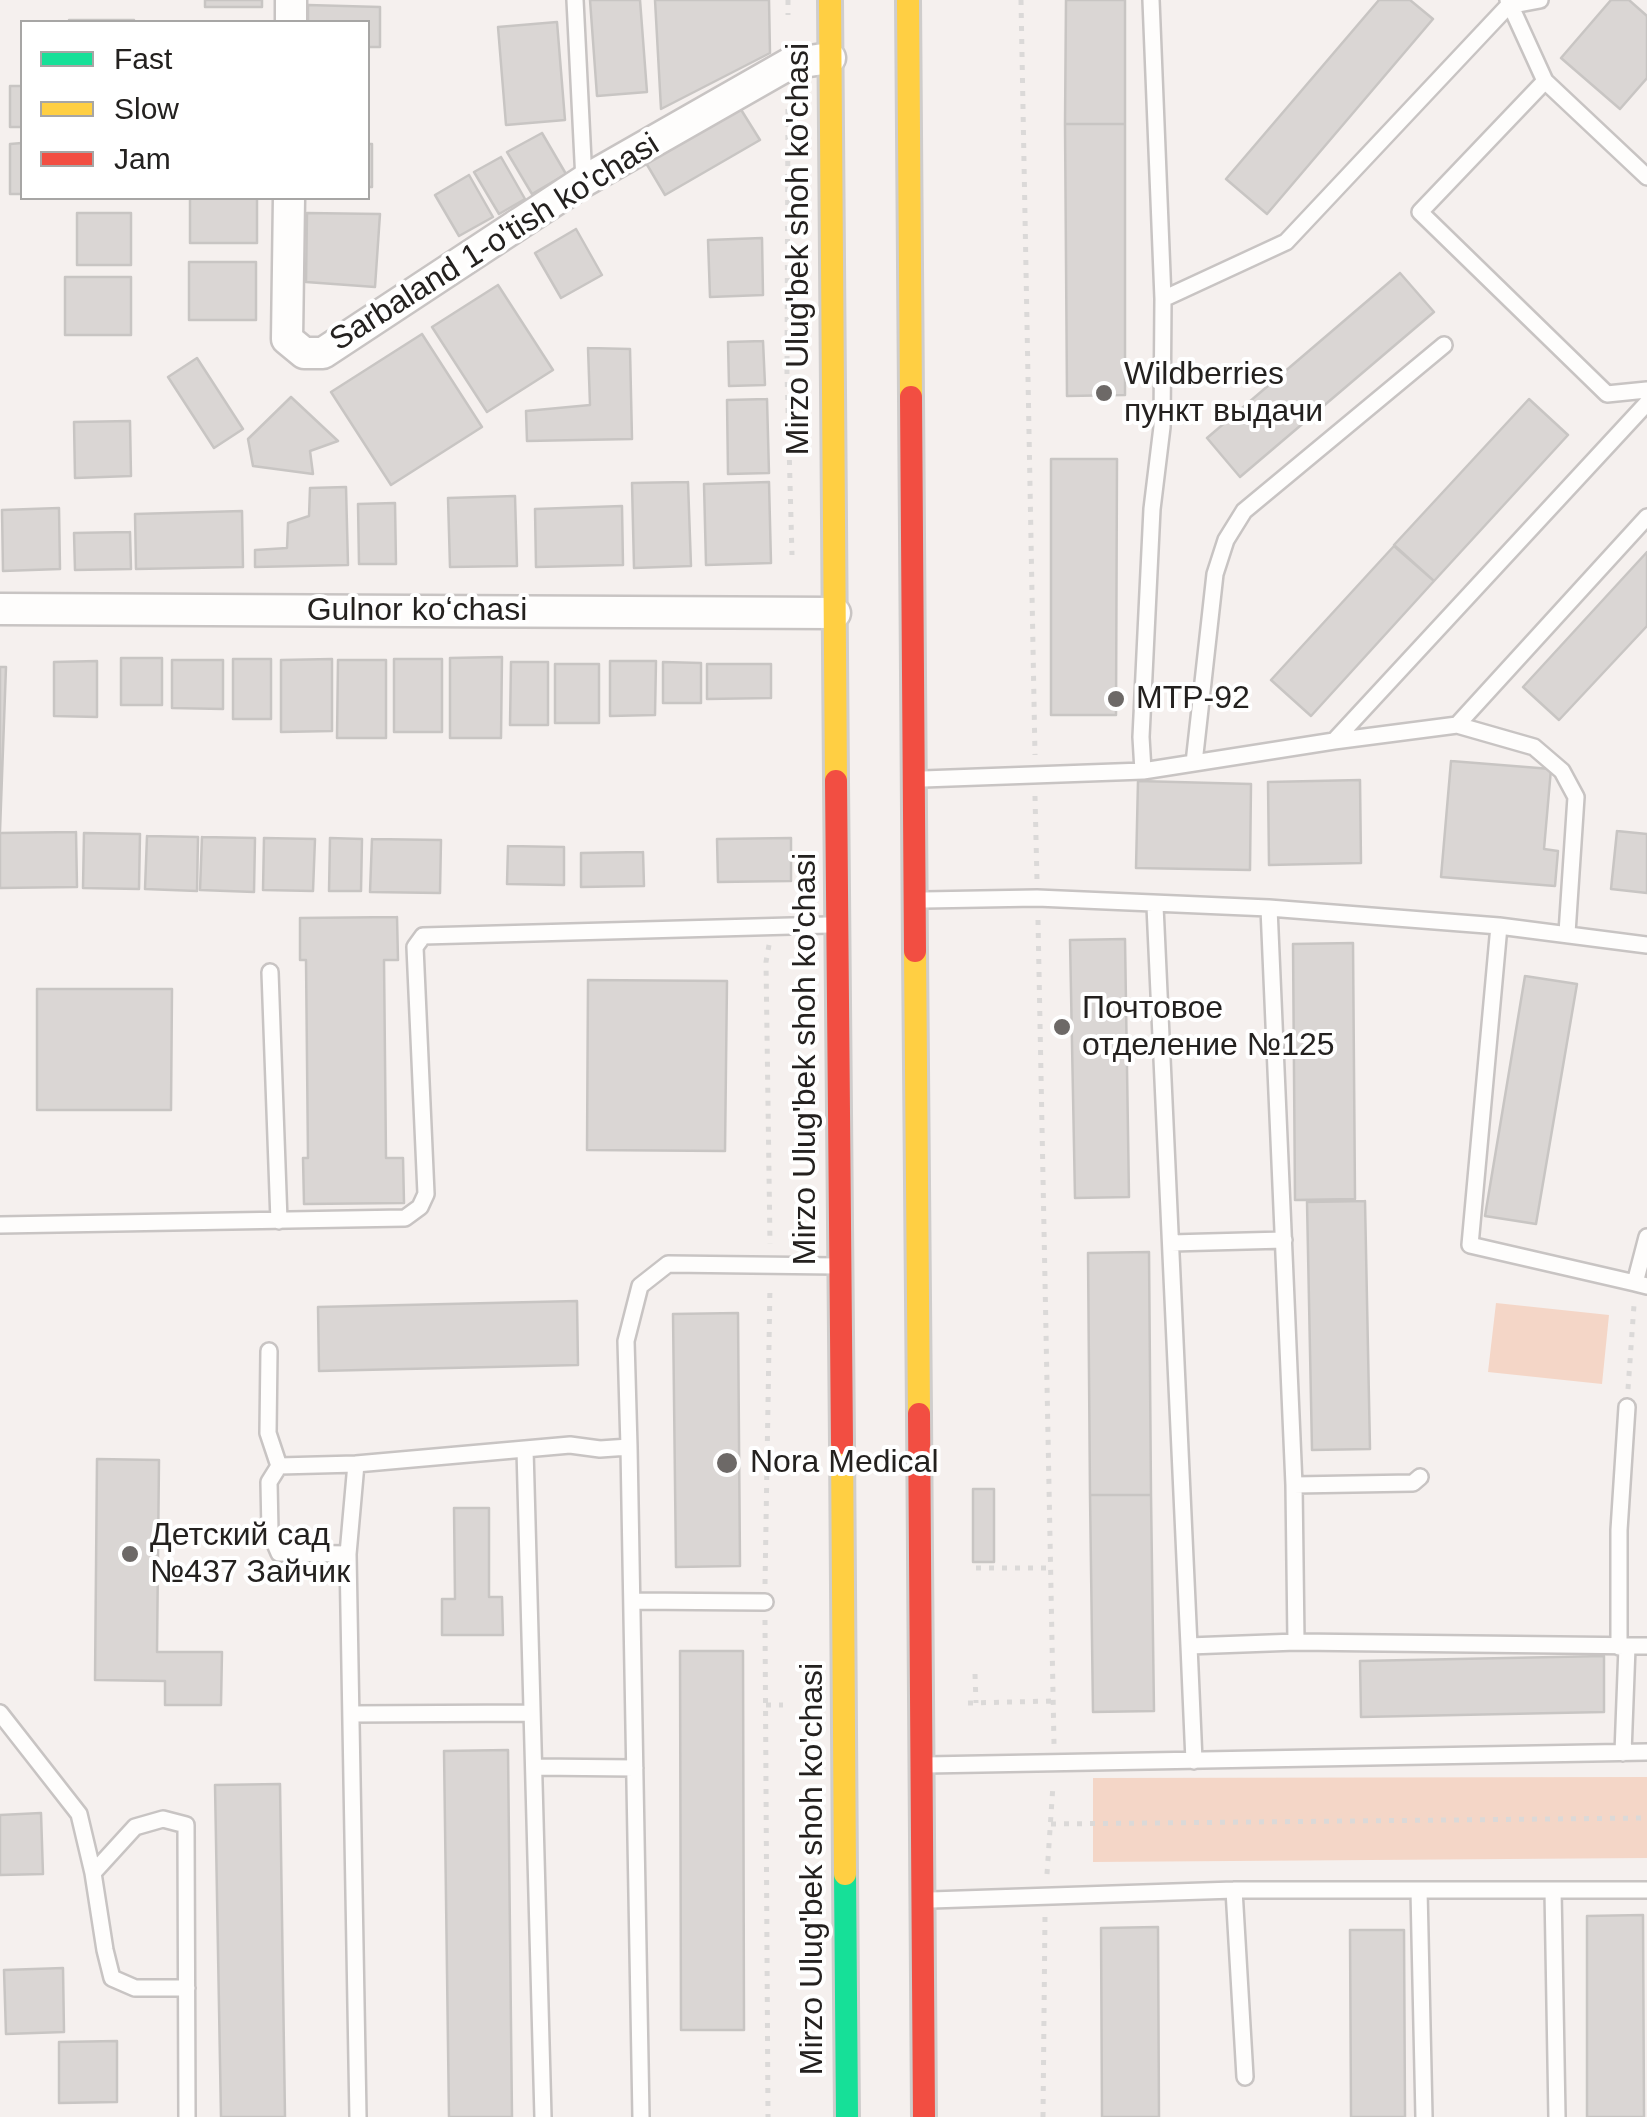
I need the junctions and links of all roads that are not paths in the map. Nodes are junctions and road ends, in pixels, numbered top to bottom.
1 (575, 0) edge
2 (830, 0) edge
3 (908, 0) edge
4 (1151, 0) edge
5 (1540, 0) edge
6 (1508, 3) edge
7 (830, 58) junction
8 (1545, 80) junction
9 (1647, 177) edge
10 (584, 181) junction
11 (288, 200) edge
12 (1163, 299) junction
13 (1444, 345) dead end
14 (1647, 390) edge
15 (1647, 403) edge
16 (1647, 516) edge
17 (0, 609) edge
18 (835, 613) junction
19 (1457, 725) junction
20 (1334, 741) junction
21 (1194, 763) junction
22 (1143, 770) junction
23 (914, 779) junction
24 (915, 900) junction
25 (1155, 906) junction
26 (1269, 908) junction
27 (838, 925) junction
28 (1499, 926) junction
29 (1567, 933) junction
30 (1647, 945) edge
31 (270, 972) dead end
32 (278, 1221) junction
33 (0, 1225) edge
34 (1647, 1237) edge
35 (1284, 1240) junction
36 (1171, 1244) junction
37 (840, 1266) junction
38 (1641, 1285) edge
39 (269, 1351) dead end
40 (1626, 1407) road end
41 (629, 1447) junction
42 (525, 1449) junction
43 (356, 1464) junction
44 (279, 1466) junction
45 (1420, 1476) dead end
46 (1294, 1485) junction
47 (348, 1554) junction
48 (632, 1601) junction
49 (765, 1602) road end
50 (1296, 1642) junction
51 (1189, 1646) junction
52 (1647, 1646) edge
53 (1623, 1647) junction
54 (0, 1713) edge
55 (532, 1713) junction
56 (351, 1714) junction
57 (1647, 1752) edge
58 (1623, 1753) junction
59 (1194, 1761) junction
60 (922, 1765) junction
61 (534, 1767) junction
62 (635, 1768) junction
63 (94, 1873) junction
64 (1234, 1890) junction
65 (1419, 1890) junction
66 (1553, 1890) junction
67 (1647, 1890) edge
68 (922, 1900) junction
69 (188, 1988) junction
70 (1245, 2076) dead end
71 (187, 2117) edge
72 (358, 2117) edge
73 (544, 2117) edge
74 (641, 2117) edge
75 (847, 2117) edge
76 (924, 2117) edge
77 (1424, 2117) edge
78 (1557, 2117) edge

1 - 10 lane
2 - 7 main road, Mirzo Ulug'bek shoh ko'chasi
3 - 23 main road
4 - 12 lane
5 - 6 lane
6 - 8 lane
6 - 12 lane
7 - 10 street, Sarbaland 1-o'tish ko'chasi
7 - 18 main road, Mirzo Ulug'bek shoh ko'chasi
8 - 9 lane
8 - 14 lane
10 - 11 street, Sarbaland 1-o'tish ko'chasi
12 - 22 lane
13 - 21 lane
15 - 20 lane
16 - 19 lane
17 - 18 street, Gulnor koʻchasi
18 - 27 main road, Mirzo Ulug'bek shoh ko'chasi
19 - 20 lane
19 - 29 lane
20 - 21 lane
21 - 22 lane
22 - 23 lane
23 - 24 main road
24 - 25 lane
24 - 60 main road
25 - 26 lane
25 - 36 lane
26 - 28 lane
26 - 35 lane
27 - 32 lane
27 - 37 main road, Mirzo Ulug'bek shoh ko'chasi
28 - 29 lane
28 - 38 lane
29 - 30 lane
31 - 32 lane
32 - 33 lane
34 - 38 lane
35 - 36 lane
35 - 46 lane
36 - 51 lane
37 - 41 lane
37 - 75 main road, Mirzo Ulug'bek shoh ko'chasi
39 - 44 lane
40 - 53 lane
41 - 42 lane
41 - 48 lane
42 - 43 lane
42 - 55 lane
43 - 44 lane
43 - 47 lane
44 - 47 lane
45 - 46 lane
46 - 50 lane
47 - 56 lane
48 - 49 lane
48 - 62 lane
50 - 51 lane
50 - 53 lane
51 - 59 lane
52 - 53 lane
53 - 58 lane
54 - 63 lane
55 - 56 lane
55 - 61 lane
56 - 72 lane
57 - 58 lane
58 - 59 lane
59 - 60 lane
60 - 68 main road
61 - 62 lane
61 - 73 lane
62 - 74 lane
63 - 69 lane
63 - 69 lane
64 - 65 lane
64 - 68 lane
64 - 70 lane
65 - 66 lane
65 - 77 lane
66 - 67 lane
66 - 78 lane
68 - 76 main road
69 - 71 lane

